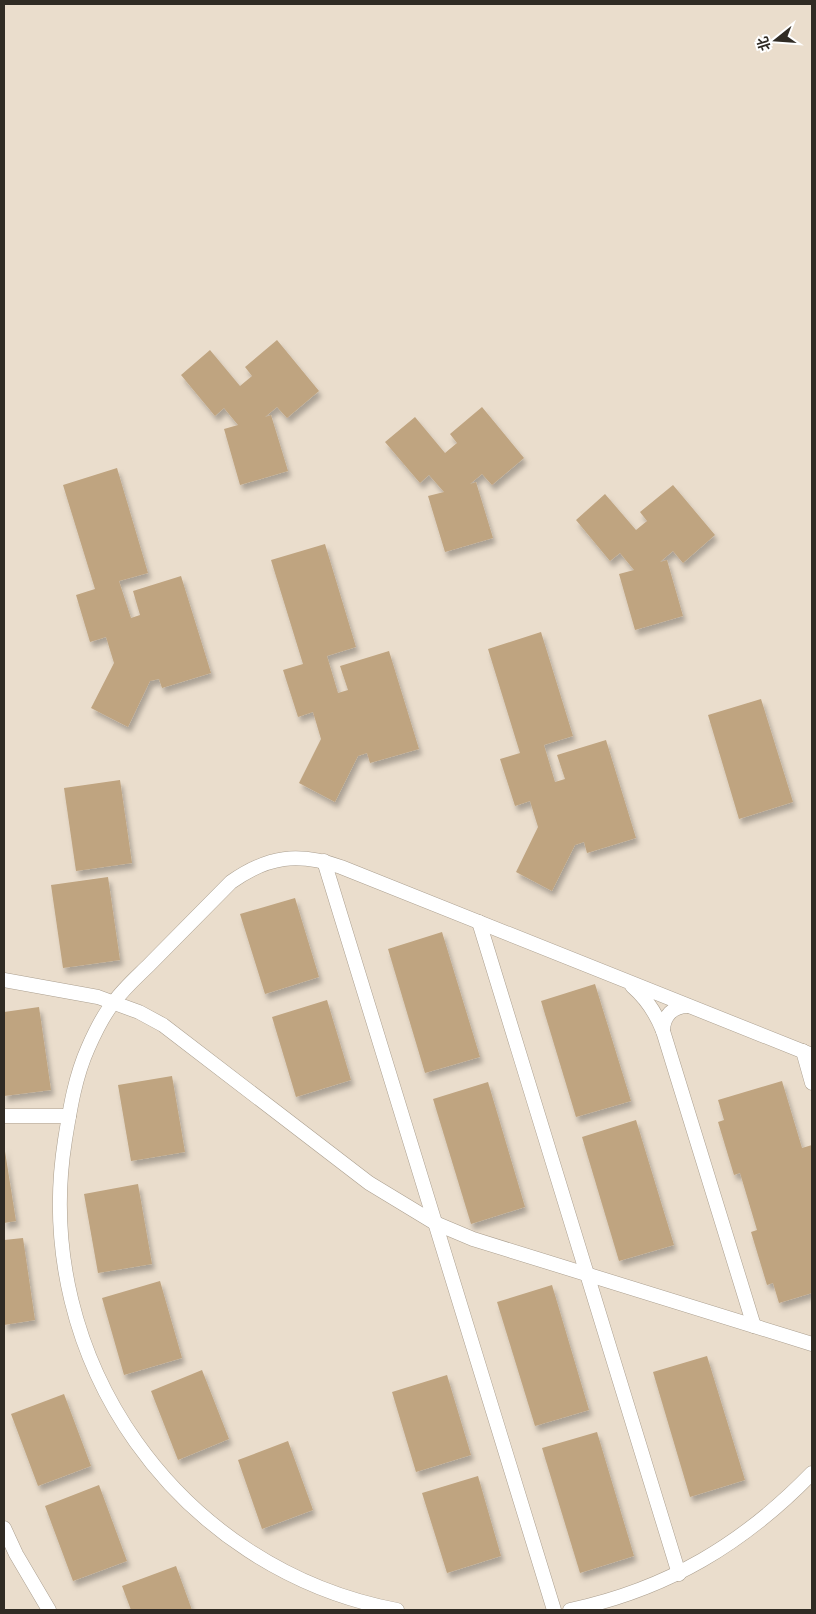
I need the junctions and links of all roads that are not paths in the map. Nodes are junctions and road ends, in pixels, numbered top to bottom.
1 (324, 861) junction
2 (479, 922) junction
3 (619, 978) junction
4 (4, 980) edge
5 (113, 1002) junction
6 (688, 1006) junction
7 (663, 1031) junction
8 (807, 1053) edge
9 (812, 1083) edge
10 (4, 1116) edge
11 (69, 1116) junction
12 (436, 1223) junction
13 (587, 1275) junction
14 (754, 1326) junction
15 (812, 1344) edge
16 (812, 1472) edge
17 (4, 1528) edge
18 (679, 1574) junction
19 (49, 1610) edge
20 (397, 1610) edge
21 (554, 1610) edge
22 (570, 1610) edge

1 - 2 lane
1 - 5 lane
1 - 12 lane
2 - 3 lane
2 - 13 lane
3 - 6 lane
3 - 7 lane
4 - 5 lane
5 - 11 lane
5 - 12 lane
6 - 7 lane
6 - 8 lane
7 - 14 lane
8 - 9 lane
10 - 11 lane
11 - 20 lane
12 - 13 lane
12 - 21 lane
13 - 14 lane
13 - 18 lane
14 - 15 lane
16 - 18 lane
17 - 19 lane
18 - 22 lane

